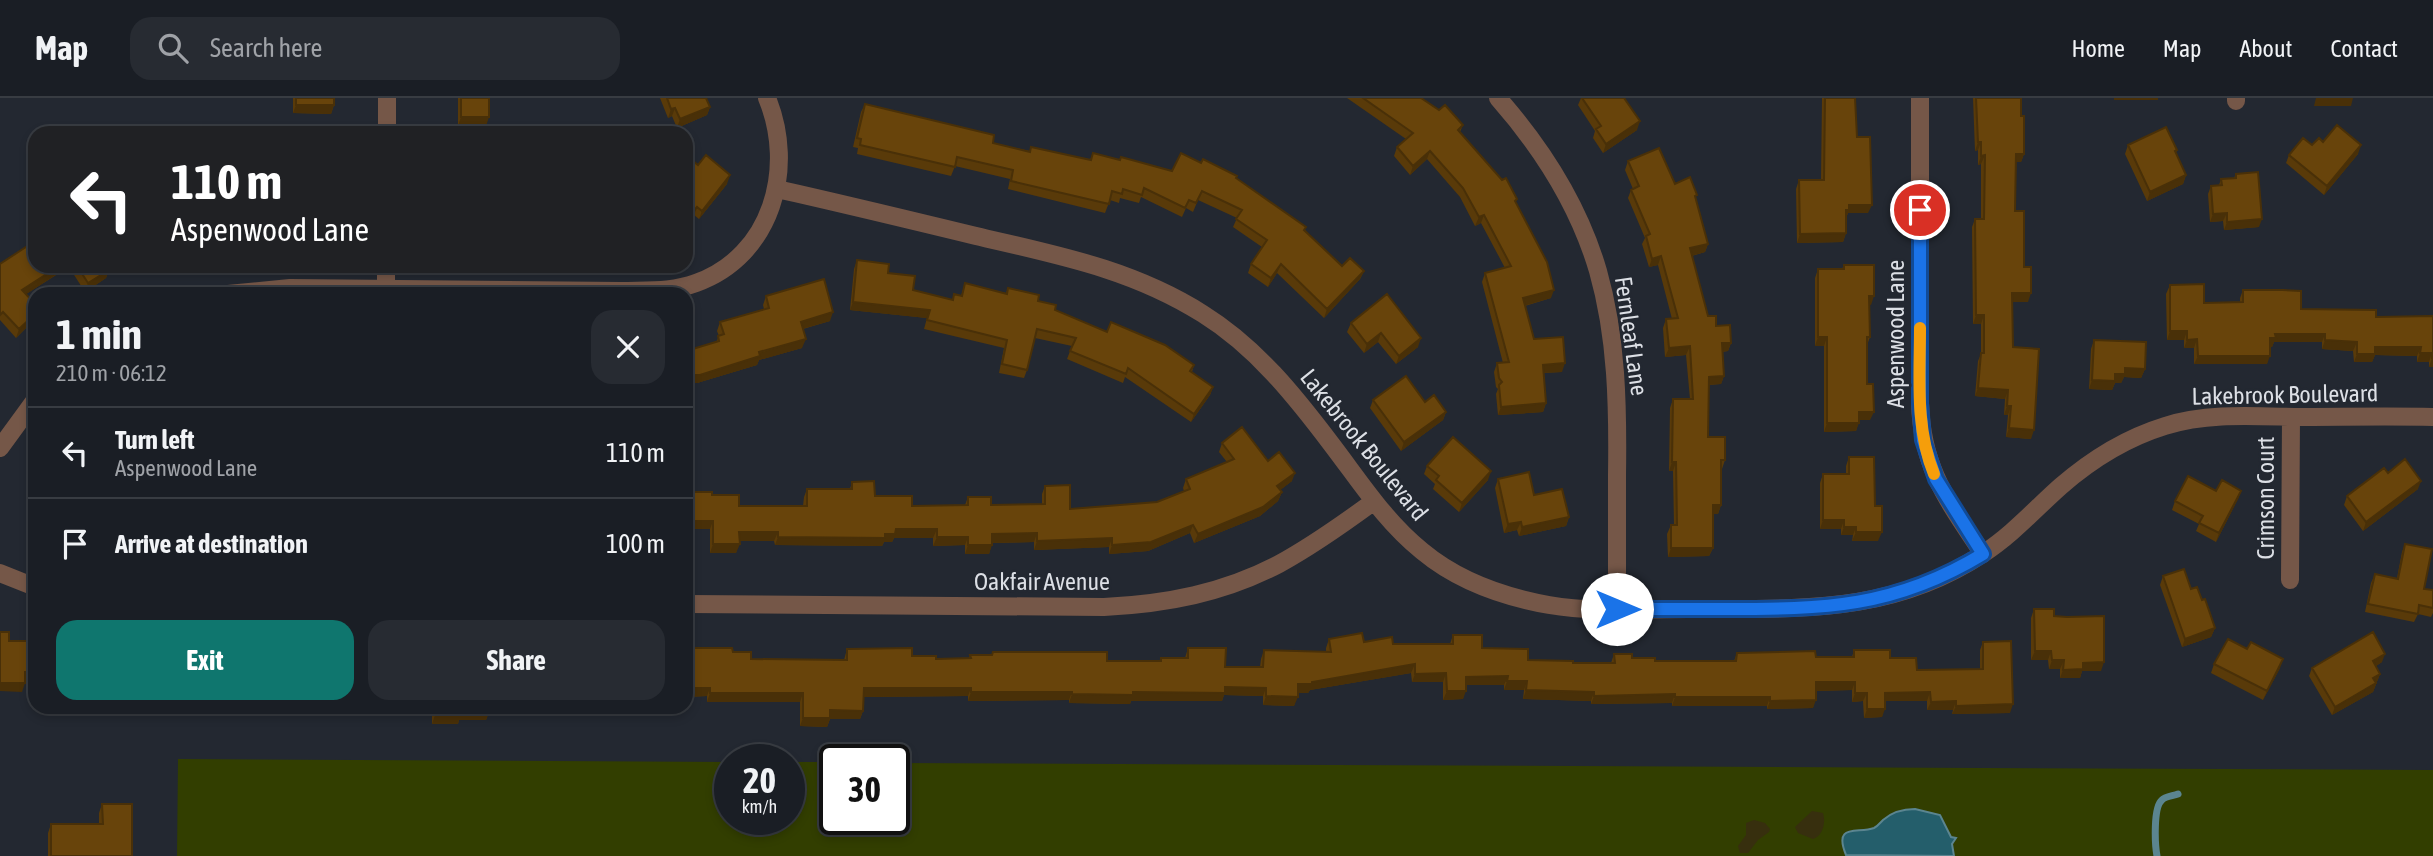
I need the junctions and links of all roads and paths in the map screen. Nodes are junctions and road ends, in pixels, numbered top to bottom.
1 (387, 98) edge
2 (767, 98) edge
3 (1498, 98) edge
4 (1920, 98) edge
5 (387, 126) edge
6 (778, 188) junction
7 (683, 287) edge
8 (28, 410) edge
9 (2291, 416) junction
10 (2433, 417) edge
11 (0, 448) edge
12 (1373, 502) junction
13 (1983, 554) junction
14 (0, 573) edge
15 (2290, 579) dead end
16 (28, 584) edge
17 (693, 604) edge
18 (1617, 609) junction

1 - 5 street
2 - 6 street
3 - 18 street, Fernleaf Lane
4 - 13 street, Aspenwood Lane
6 - 7 street
6 - 12 street, Lakebrook Boulevard
8 - 11 street
9 - 10 street, Lakebrook Boulevard
9 - 13 street, Lakebrook Boulevard
9 - 15 street, Crimson Court
12 - 17 street, Oakfair Avenue
12 - 18 street, Lakebrook Boulevard
13 - 18 street, Lakebrook Boulevard
14 - 16 street

